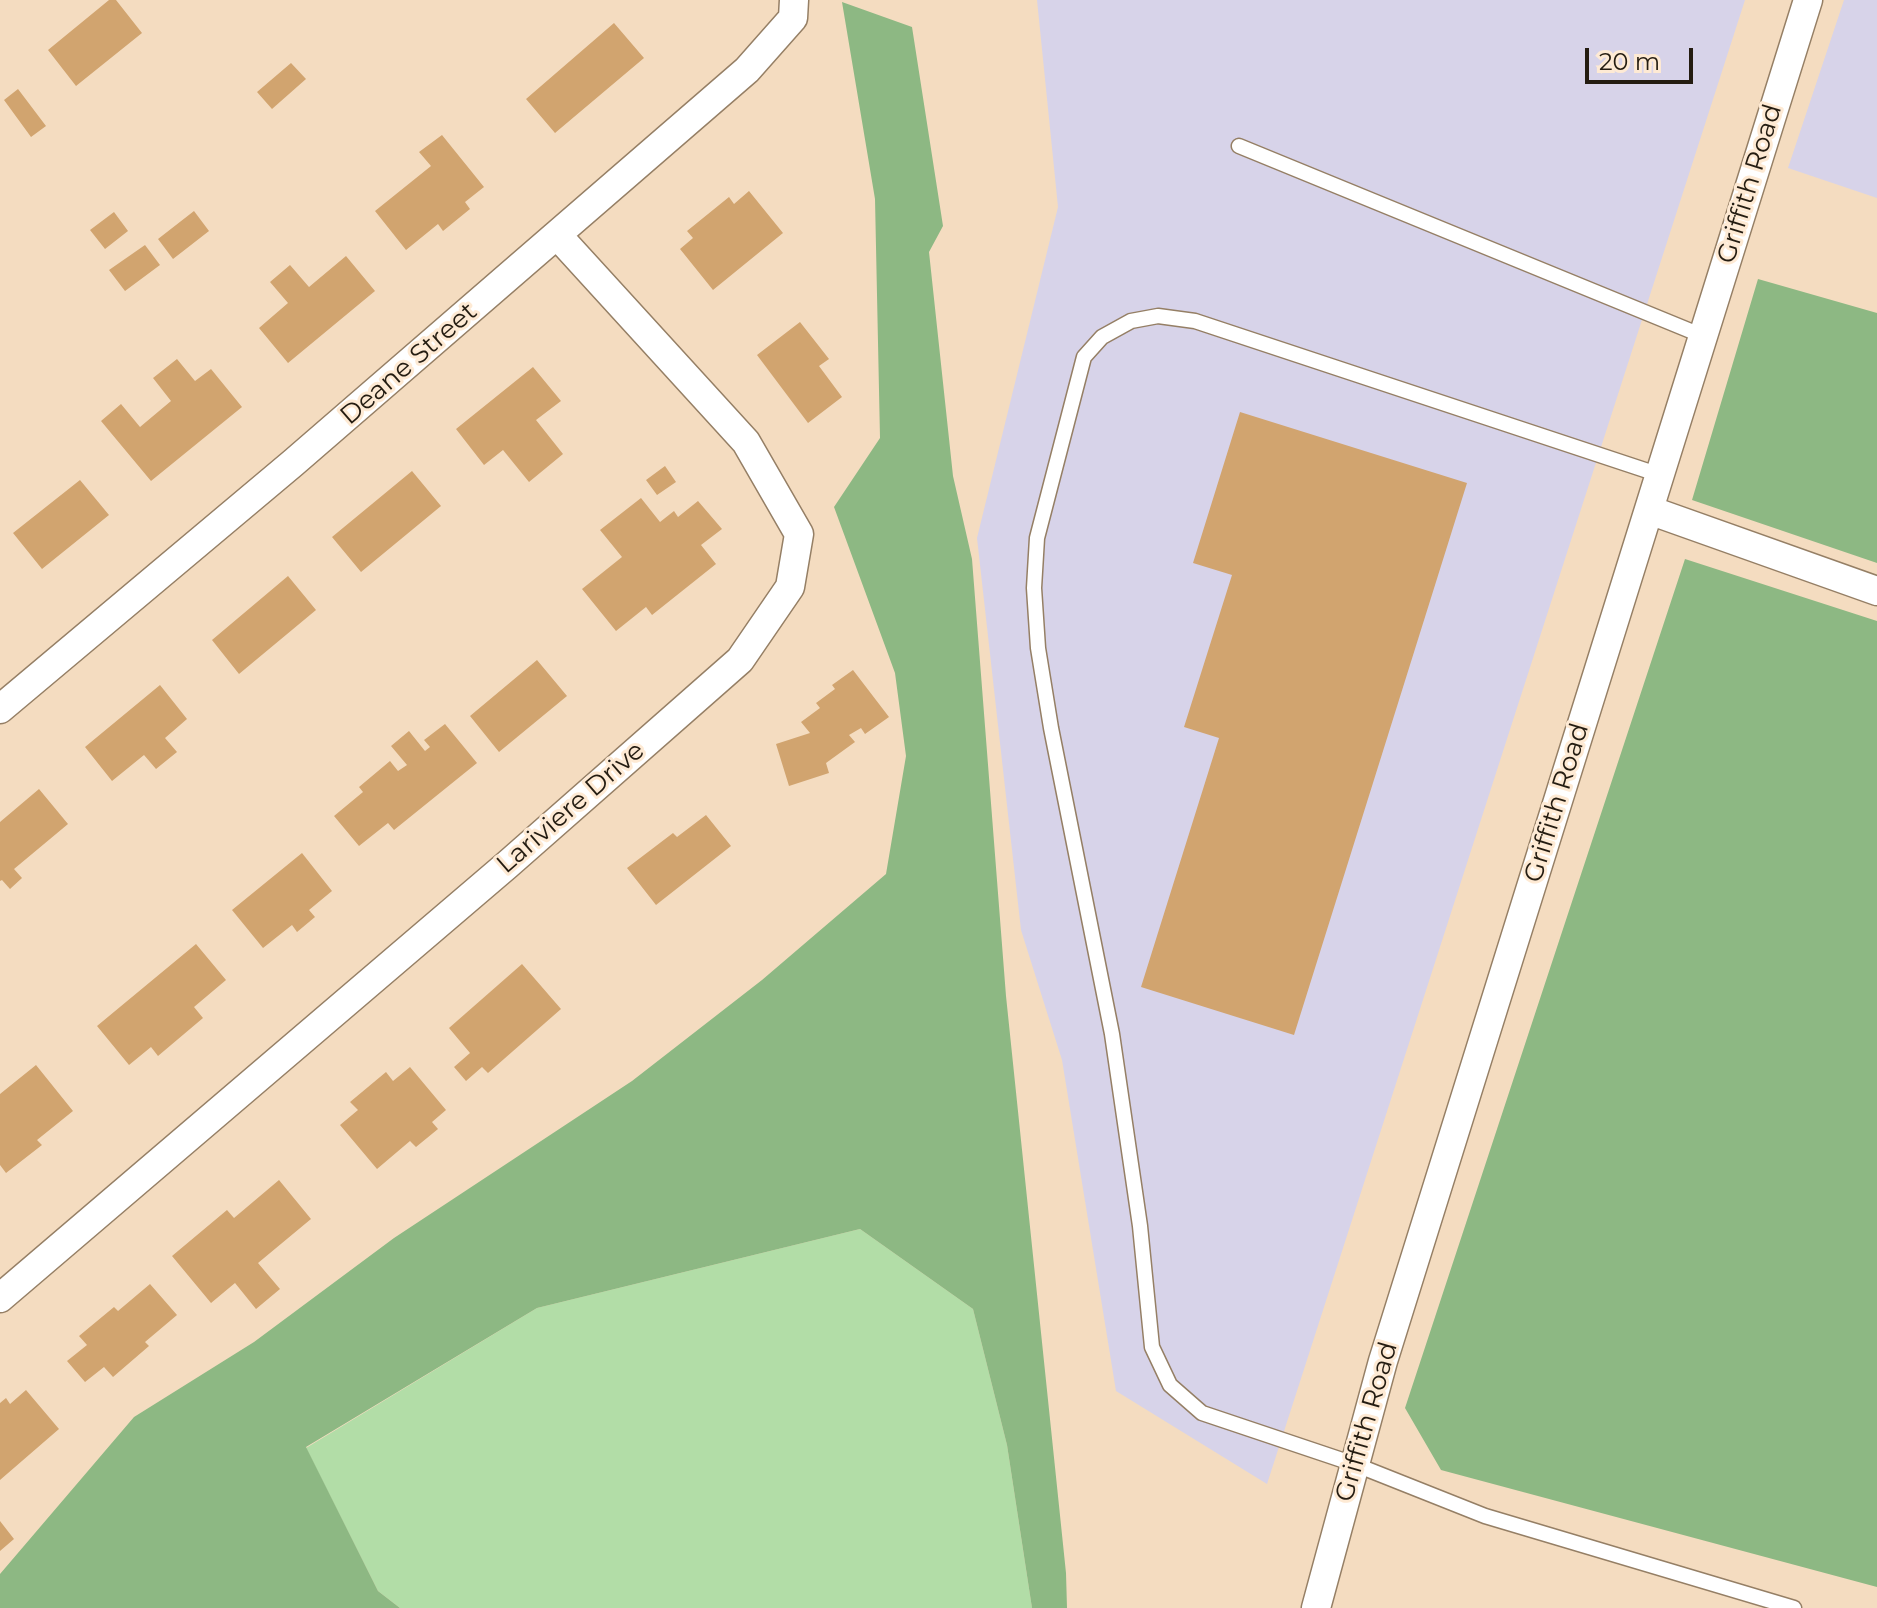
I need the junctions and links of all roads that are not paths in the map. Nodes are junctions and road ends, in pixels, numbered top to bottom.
1 (794, 0) edge
2 (1808, 0) edge
3 (1239, 146) dead end
4 (558, 236) junction
5 (1703, 336) junction
6 (1660, 475) junction
7 (1649, 510) junction
8 (1877, 591) edge
9 (0, 709) edge
10 (0, 1298) edge
11 (1354, 1464) junction
12 (1316, 1608) edge
13 (1794, 1608) edge

1 - 4 street, Deane Street
2 - 5 street, Griffith Road
3 - 5 lane
4 - 9 street, Deane Street
4 - 10 street, Lariviere Drive
5 - 6 street, Griffith Road
6 - 7 street, Griffith Road
6 - 11 lane
7 - 8 street
7 - 11 street, Griffith Road
11 - 12 street, Griffith Road
11 - 13 lane

